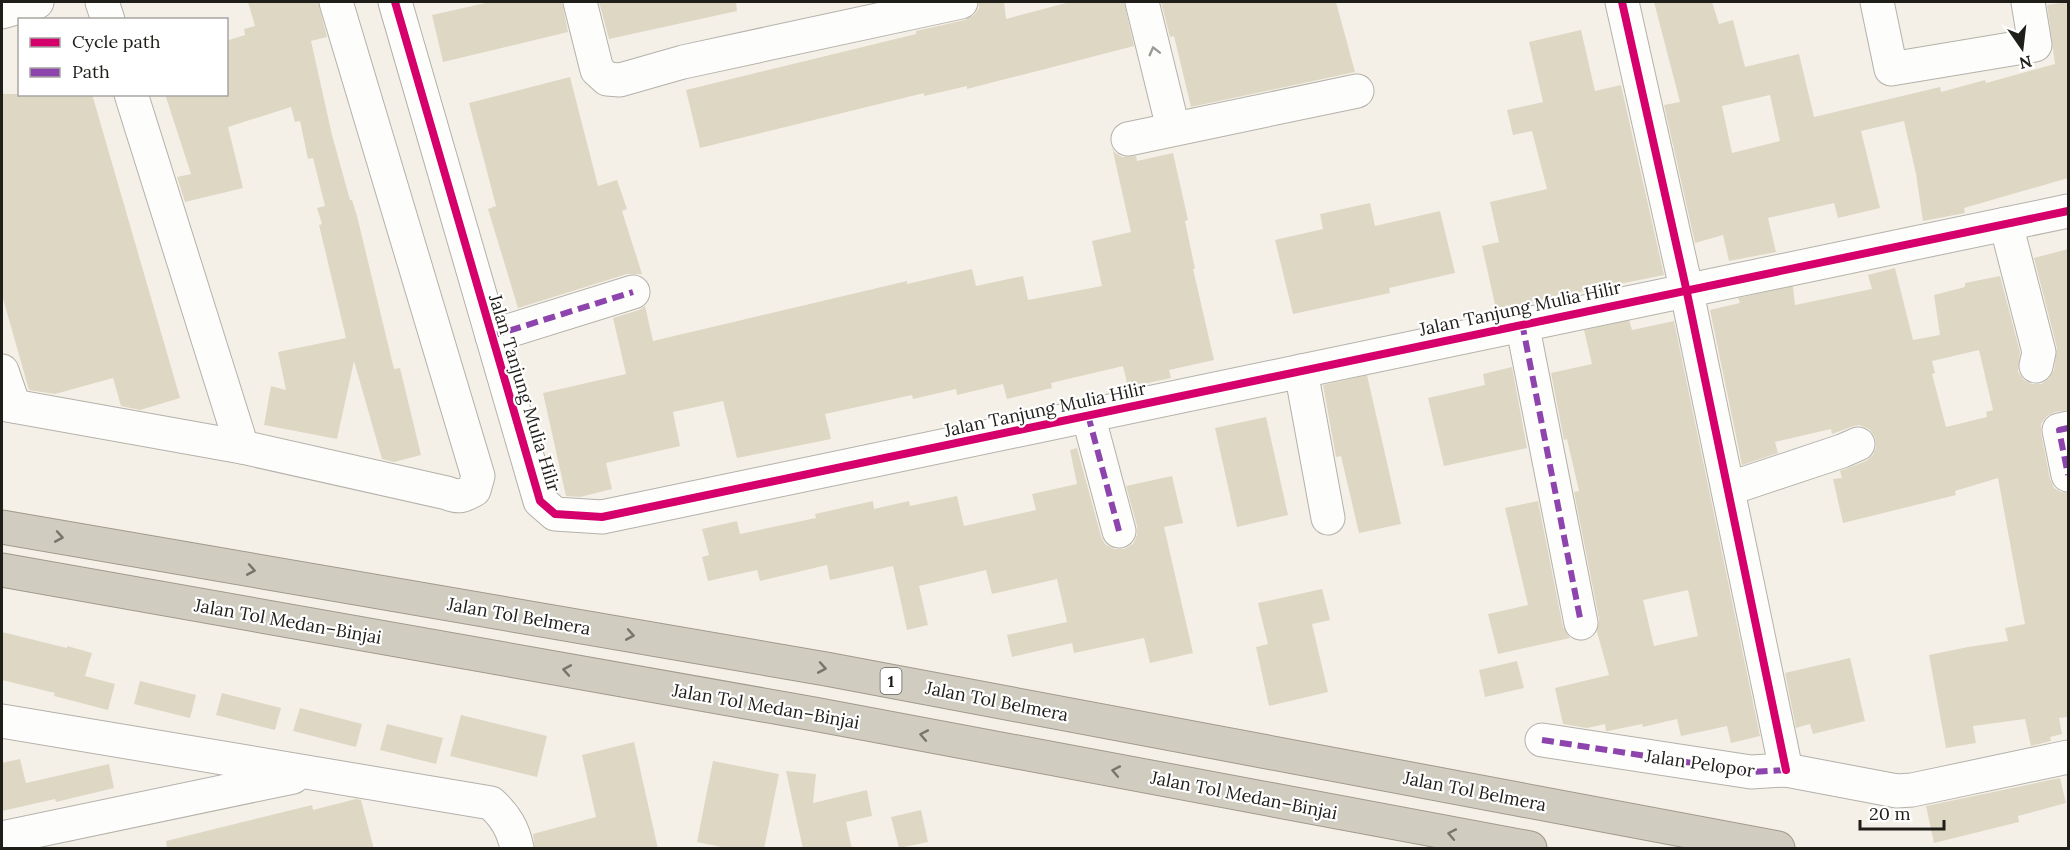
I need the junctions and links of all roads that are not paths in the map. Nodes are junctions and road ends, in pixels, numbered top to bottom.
1 (37, 2) edge
2 (102, 2) edge
3 (336, 2) edge
4 (395, 2) edge
5 (580, 2) edge
6 (961, 2) edge
7 (1142, 2) edge
8 (1166, 2) edge
9 (1622, 2) edge
10 (1877, 2) edge
11 (2028, 2) edge
12 (2, 12) edge
13 (107, 18) edge
14 (1358, 91) dead end
15 (132, 96) edge
16 (1182, 126) junction
17 (1128, 139) dead end
18 (2068, 211) edge
19 (2006, 224) junction
20 (1686, 288) junction
21 (633, 292) dead end
22 (1522, 323) junction
23 (492, 336) junction
24 (2036, 366) dead end
25 (2, 371) edge
26 (1301, 371) junction
27 (8, 405) edge
28 (1088, 416) junction
29 (2068, 428) edge
30 (1858, 444) dead end
31 (242, 447) junction
32 (2068, 475) edge
33 (1728, 489) junction
34 (1328, 518) dead end
35 (2, 526) edge
36 (1119, 531) dead end
37 (2, 570) edge
38 (1581, 623) dead end
39 (2, 721) edge
40 (1542, 740) dead end
41 (2068, 757) edge
42 (1786, 770) junction
43 (311, 774) junction
44 (2, 838) edge
45 (518, 849) edge
46 (1530, 849) edge
47 (1778, 849) edge

1 - 12 street
2 - 13 street
3 - 31 street
4 - 23 street, Jalan Tanjung Mulia Hilir
5 - 6 street
16 -> 7 street
8 - 16 street
9 - 20 street
10 - 11 street
14 - 16 street
15 - 31 street
16 - 17 street
18 - 19 street, Jalan Tanjung Mulia Hilir
19 - 20 street, Jalan Tanjung Mulia Hilir
19 - 24 street
20 - 22 street, Jalan Tanjung Mulia Hilir
20 - 33 street
21 - 23 street
22 - 26 street, Jalan Tanjung Mulia Hilir
22 - 38 street
23 - 28 street, Jalan Tanjung Mulia Hilir
25 - 27 street
26 - 28 street, Jalan Tanjung Mulia Hilir
26 - 34 street
27 - 31 street
28 - 36 street
29 - 32 street
30 - 33 street
33 - 42 street
35 -> 47 highway, Jalan Tol Belmera / 1
46 -> 37 highway, Jalan Tol Medan–Binjai
39 - 43 street
40 - 42 street, Jalan Pelopor
41 - 42 street, Jalan Pelopor
43 - 44 street
43 - 45 street

